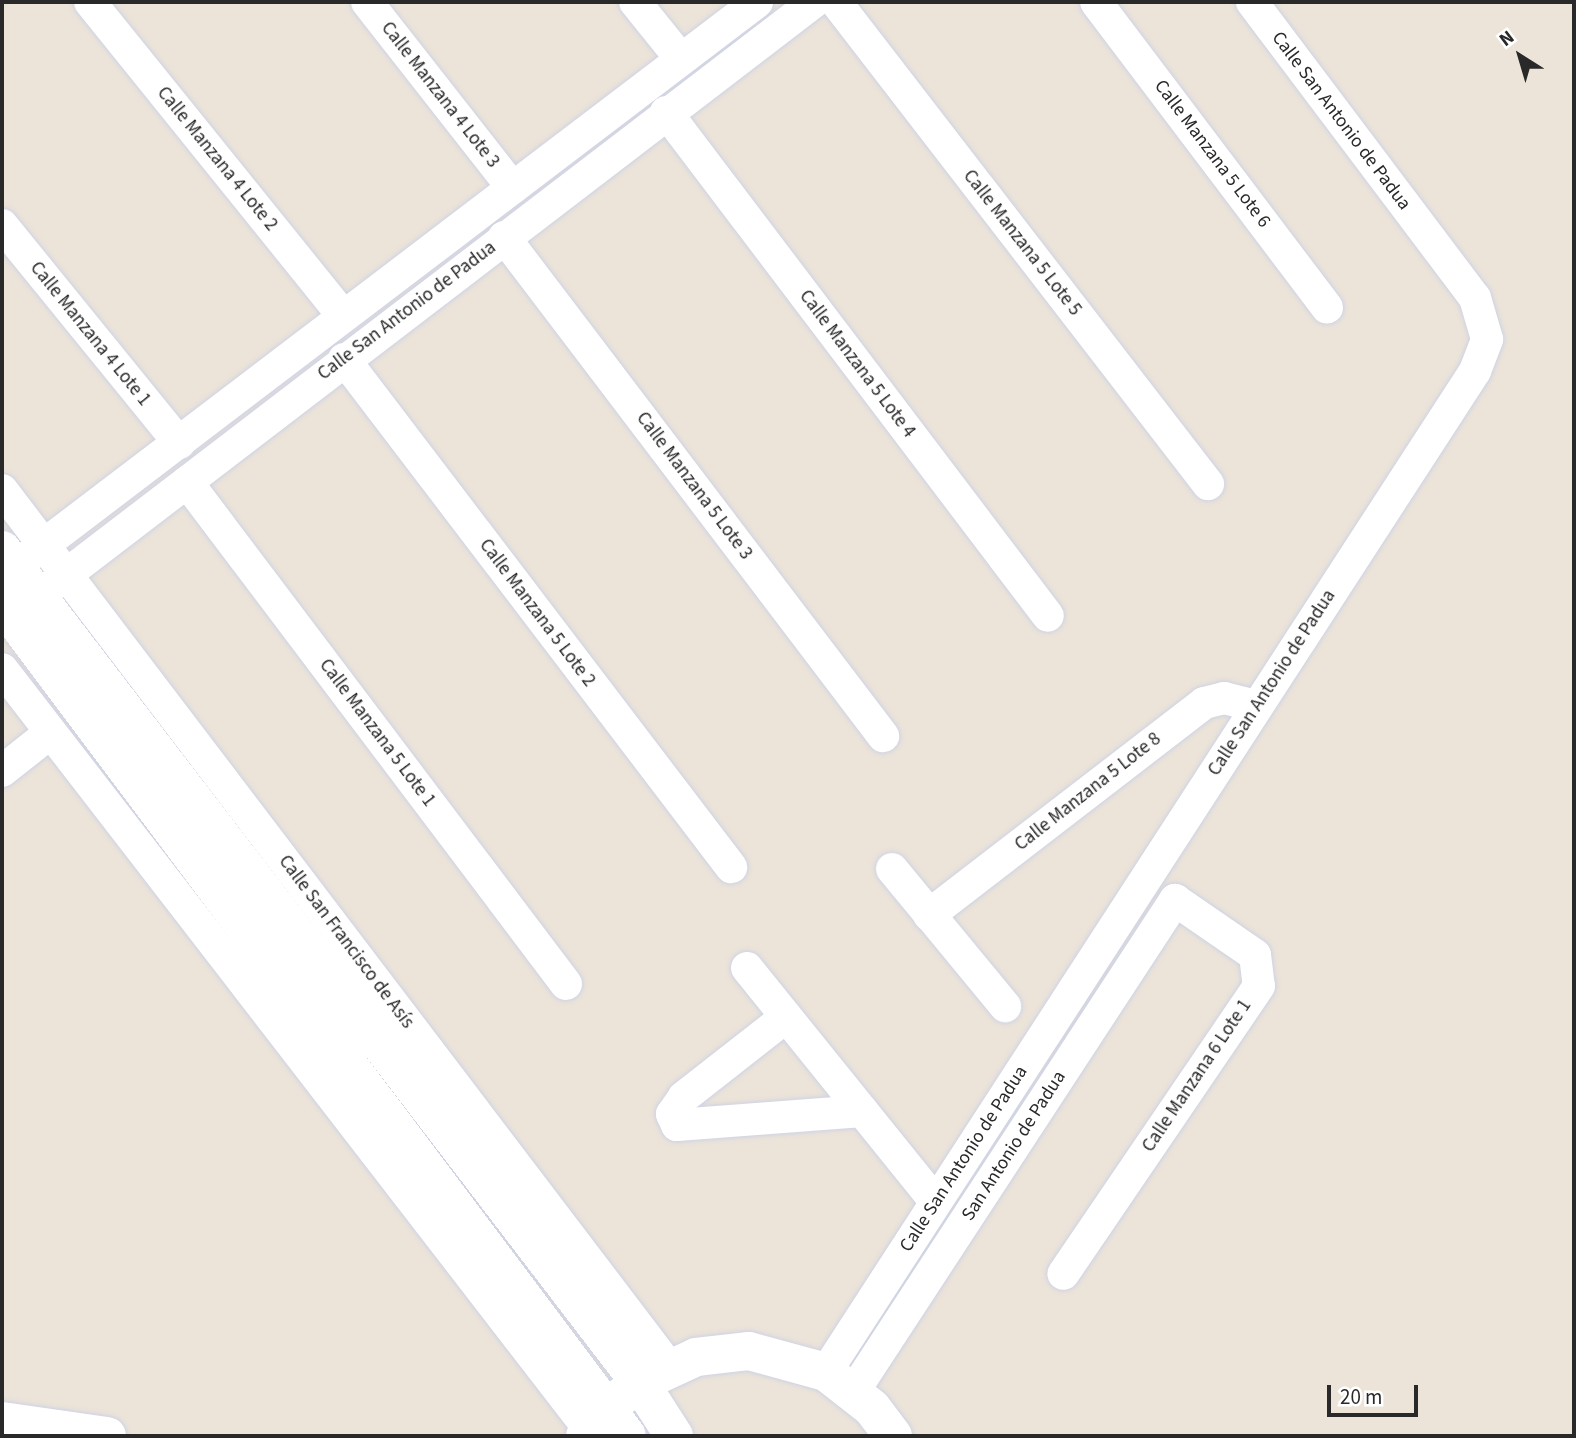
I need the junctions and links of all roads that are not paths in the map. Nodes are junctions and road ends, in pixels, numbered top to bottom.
1 (90, 2) edge
2 (367, 2) edge
3 (635, 2) edge
4 (757, 2) edge
5 (814, 2) edge
6 (836, 2) edge
7 (1096, 2) edge
8 (1252, 2) edge
9 (681, 59) junction
10 (666, 112) junction
11 (513, 188) junction
12 (2, 225) edge
13 (504, 237) junction
14 (1327, 307) dead end
15 (343, 316) junction
16 (344, 359) junction
17 (179, 443) junction
18 (187, 482) junction
19 (1208, 484) dead end
20 (2, 490) edge
21 (15, 559) edge
22 (24, 603) edge
23 (1048, 616) dead end
24 (2, 669) edge
25 (1256, 706) junction
26 (50, 733) junction
27 (883, 736) dead end
28 (2, 771) edge
29 (730, 867) dead end
30 (892, 869) dead end
31 (1175, 900) joint
32 (929, 915) junction
33 (747, 968) dead end
34 (566, 984) dead end
35 (1005, 1006) dead end
36 (786, 1017) junction
37 (862, 1111) junction
38 (935, 1201) junction
39 (1063, 1274) dead end
40 (655, 1375) junction
41 (840, 1382) junction
42 (2, 1421) edge
43 (602, 1427) edge
44 (107, 1436) edge
45 (674, 1436) edge
46 (893, 1436) edge

1 - 15 street, Calle Manzana 4 Lote 2
2 - 11 street, Calle Manzana 4 Lote 3
3 - 9 street
4 - 9 street, Calle San Antonio de Padua
5 - 10 street, Calle San Antonio de Padua
6 - 19 street, Calle Manzana 5 Lote 5
7 - 14 street, Calle Manzana 5 Lote 6
8 - 25 street, Calle San Antonio de Padua
9 - 11 street, Calle San Antonio de Padua
10 - 13 street, Calle San Antonio de Padua
10 - 23 street, Calle Manzana 5 Lote 4
11 - 15 street, Calle San Antonio de Padua
12 - 17 street, Calle Manzana 4 Lote 1
13 - 16 street, Calle San Antonio de Padua
13 - 27 street, Calle Manzana 5 Lote 3
15 - 17 street, Calle San Antonio de Padua
16 - 18 street, Calle San Antonio de Padua
16 - 29 street, Calle Manzana 5 Lote 2
17 - 21 street, Calle San Antonio de Padua
18 - 22 street, Calle San Antonio de Padua
18 - 34 street, Calle Manzana 5 Lote 1
20 - 21 street, Calle San Francisco de Asís
21 - 22 main road, Calle San Francisco de Asís
22 - 40 main road, Calle San Francisco de Asís
22 - 43 main road, Calle San Francisco de Asís
24 - 26 street
25 - 32 street, Calle Manzana 5 Lote 8
25 - 38 street, Calle San Antonio de Padua
26 - 28 street
26 - 43 street
30 - 32 street
31 - 39 street, Calle Manzana 6 Lote 1
31 - 41 street, San Antonio de Padua
32 - 35 street
33 - 36 street
36 - 37 street
36 - 37 street
37 - 38 street
38 - 41 street, Calle San Antonio de Padua
40 - 41 main road
40 - 43 main road
40 - 45 main road, Calle San Francisco de Asís
41 - 46 main road
42 - 44 main road

